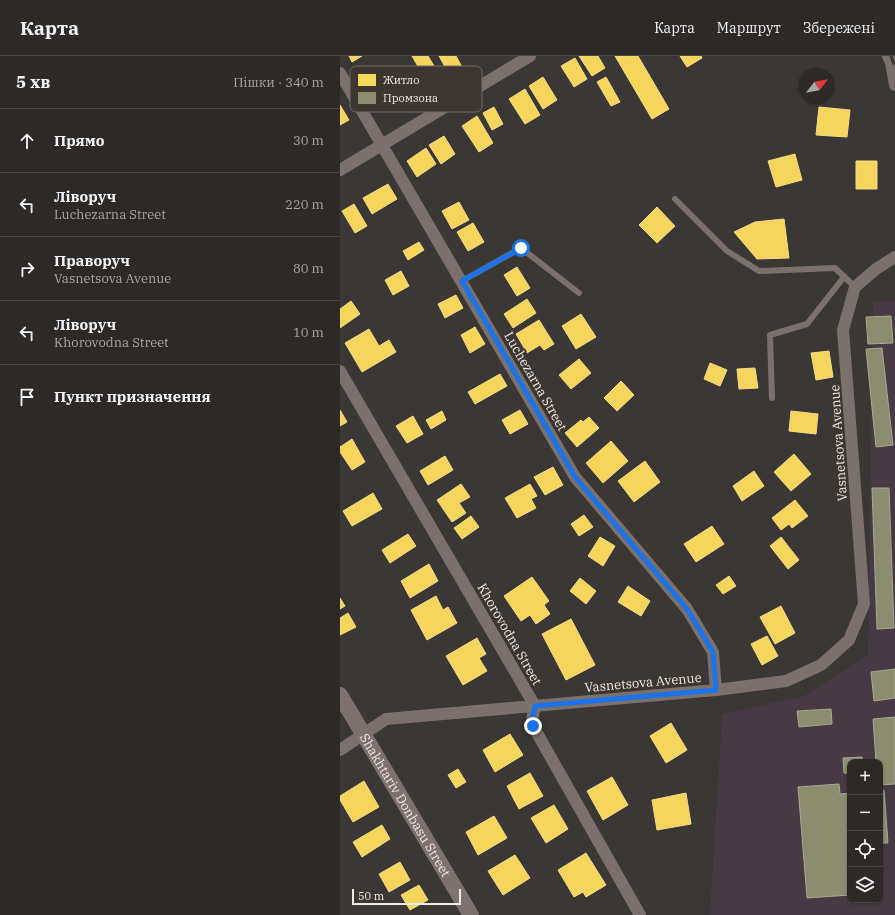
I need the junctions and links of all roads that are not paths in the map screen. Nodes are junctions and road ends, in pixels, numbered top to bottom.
1 (530, 56) edge
2 (888, 56) edge
3 (340, 74) edge
4 (482, 85) edge
5 (895, 85) edge
6 (350, 91) edge
7 (363, 112) edge
8 (436, 112) edge
9 (382, 144) junction
10 (340, 170) edge
11 (675, 199) dead end
12 (895, 257) edge
13 (844, 277) junction
14 (462, 281) junction
15 (855, 287) junction
16 (579, 293) dead end
17 (340, 371) edge
18 (772, 398) dead end
19 (716, 690) junction
20 (340, 695) edge
21 (535, 706) junction
22 (364, 735) junction
23 (340, 750) edge
24 (471, 915) edge
25 (640, 915) edge

1 - 4 street
2 - 5 street
3 - 6 street, Luchezarna Street
7 - 9 street, Luchezarna Street
8 - 9 street
9 - 10 street
9 - 14 street, Luchezarna Street
11 - 13 lane
12 - 15 street
13 - 15 lane
13 - 18 lane
14 - 16 lane
14 - 19 street, Luchezarna Street
15 - 19 street, Vasnetsova Avenue
17 - 21 street, Khorovodna Street
19 - 21 street, Vasnetsova Avenue
20 - 22 street, Shakhtariv Donbasu Street
21 - 22 street, Vasnetsova Avenue
21 - 25 street, Khorovodna Street
22 - 23 street, Vasnetsova Avenue
22 - 24 street, Shakhtariv Donbasu Street

